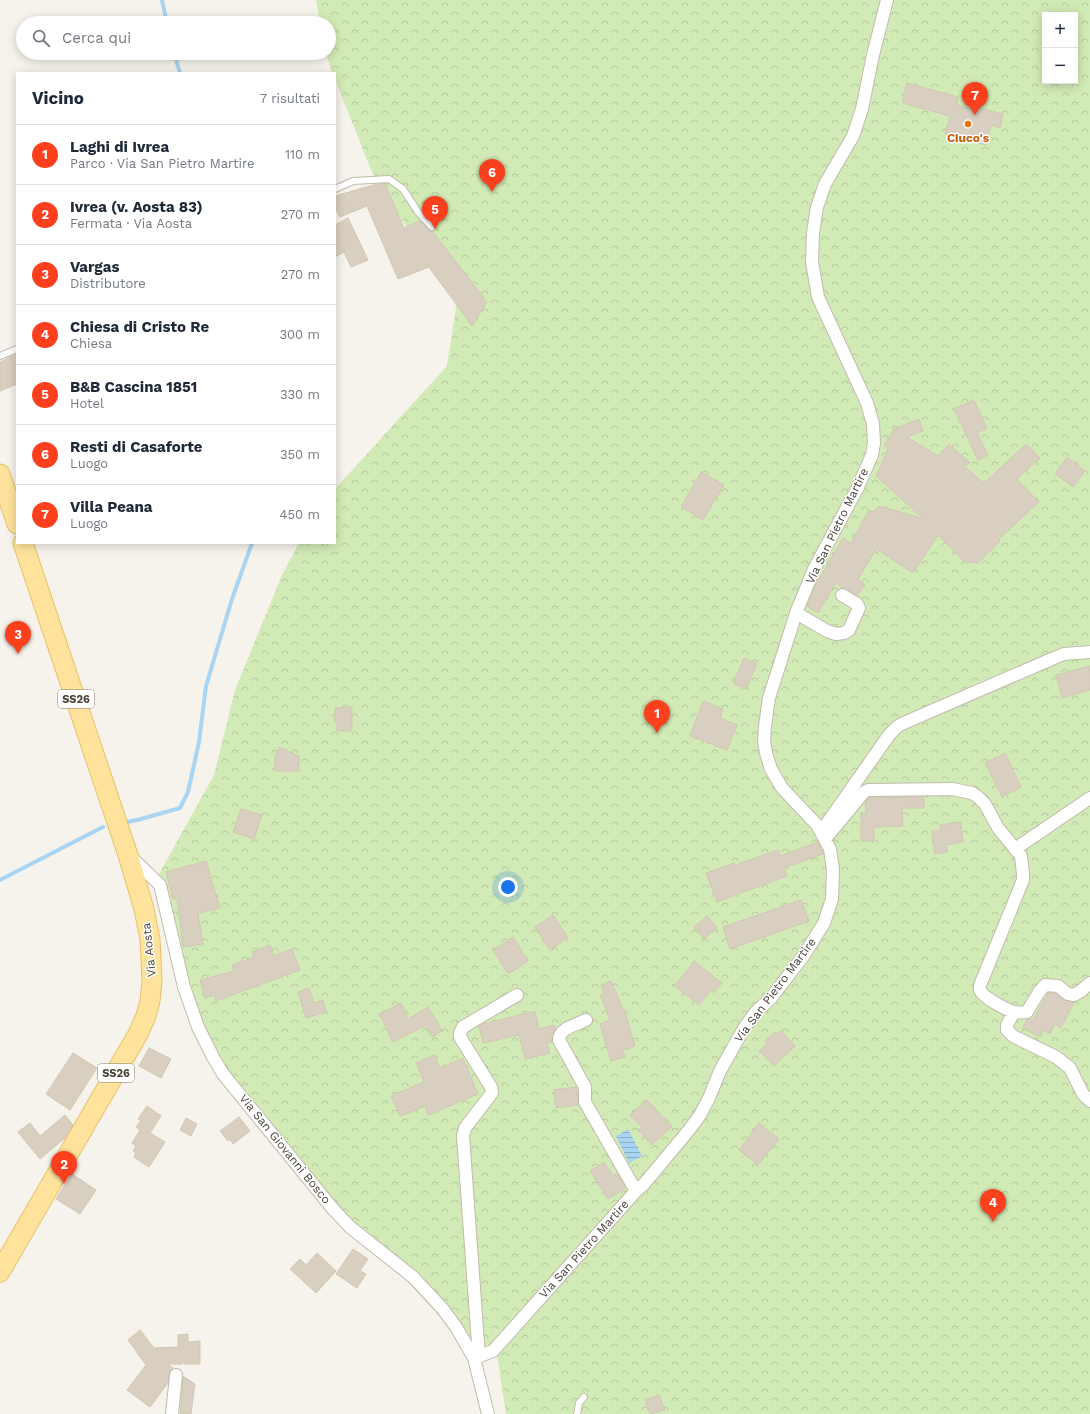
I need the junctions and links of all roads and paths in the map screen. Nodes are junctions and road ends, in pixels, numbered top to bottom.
1 (887, 0) edge
2 (336, 189) edge
3 (432, 227) dead end
4 (16, 349) edge
5 (0, 356) edge
6 (0, 474) edge
7 (16, 521) edge
8 (23, 544) edge
9 (842, 596) dead end
10 (796, 613) junction
11 (1090, 652) edge
12 (1090, 798) edge
13 (823, 836) junction
14 (1014, 850) junction
15 (128, 855) junction
16 (1090, 983) edge
17 (517, 995) dead end
18 (1014, 1012) junction
19 (586, 1020) dead end
20 (1090, 1101) edge
21 (636, 1191) junction
22 (0, 1272) edge
23 (477, 1358) junction
24 (176, 1375) dead end
25 (584, 1397) dead end
26 (172, 1414) edge
27 (488, 1414) edge
28 (577, 1414) edge

1 - 10 street, Via San Pietro Martire
2 - 3 lane
4 - 5 lane
6 - 7 main road
8 - 15 main road, SS26
9 - 10 street
10 - 13 street, Via San Pietro Martire
11 - 13 street
12 - 14 street
13 - 14 street
13 - 21 street, Via San Pietro Martire
14 - 18 street
15 - 22 main road, Via Aosta / SS26
15 - 23 street, Via San Giovanni Bosco
16 - 18 street
17 - 23 street
18 - 20 street
19 - 21 street
21 - 23 street, Via San Pietro Martire
23 - 27 street, Via San Giovanni Bosco
24 - 26 street
25 - 28 lane

